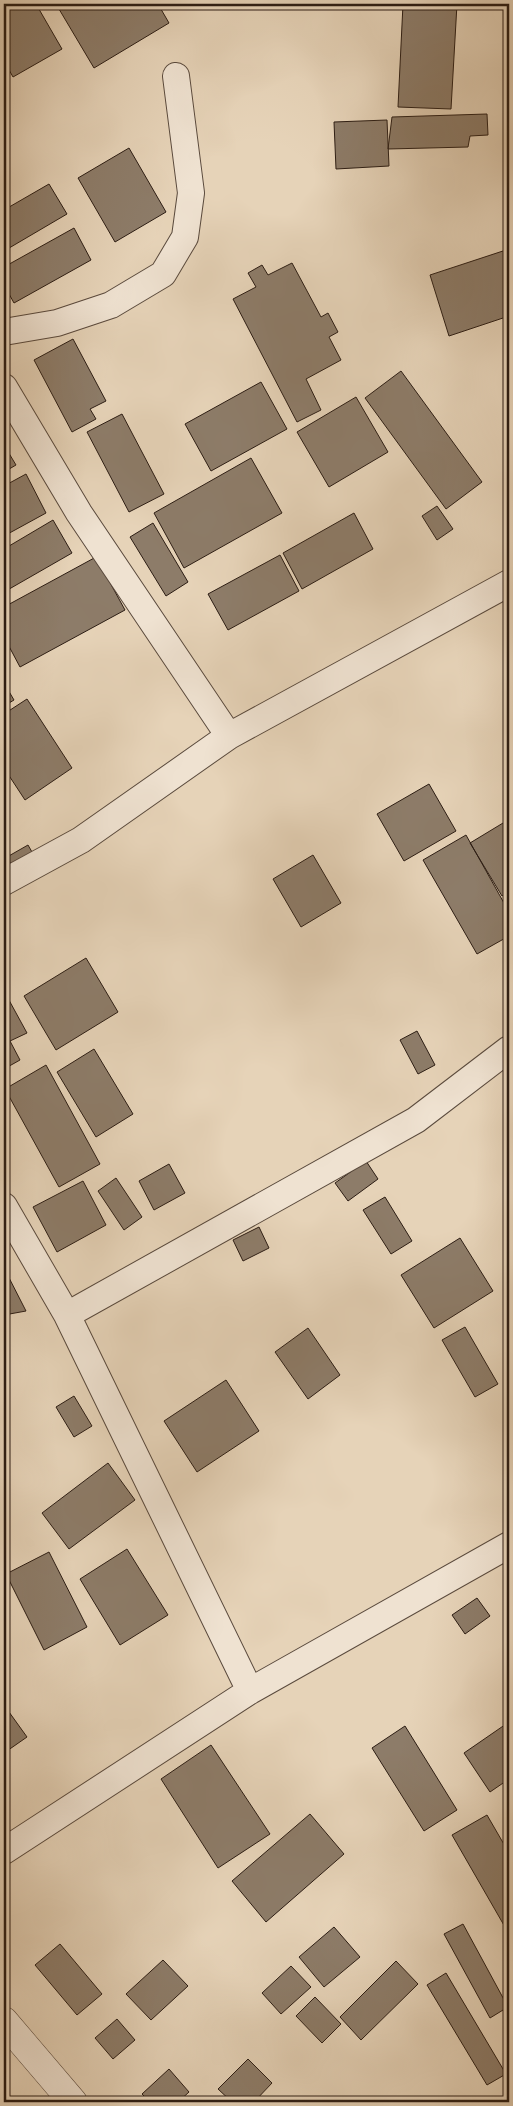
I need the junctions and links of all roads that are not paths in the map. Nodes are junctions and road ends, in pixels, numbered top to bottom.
1 (176, 76) dead end
2 (4, 332) edge
3 (4, 387) edge
4 (509, 583) edge
5 (229, 736) junction
6 (4, 882) edge
7 (509, 1049) edge
8 (4, 1206) edge
9 (67, 1315) junction
10 (509, 1545) edge
11 (250, 1691) junction
12 (4, 1851) edge
13 (7, 2030) edge
14 (73, 2102) edge

1 - 2 street
3 - 5 street
4 - 5 street
5 - 6 street
7 - 9 street
8 - 9 street
9 - 11 street
10 - 11 street
11 - 12 street
13 - 14 street

